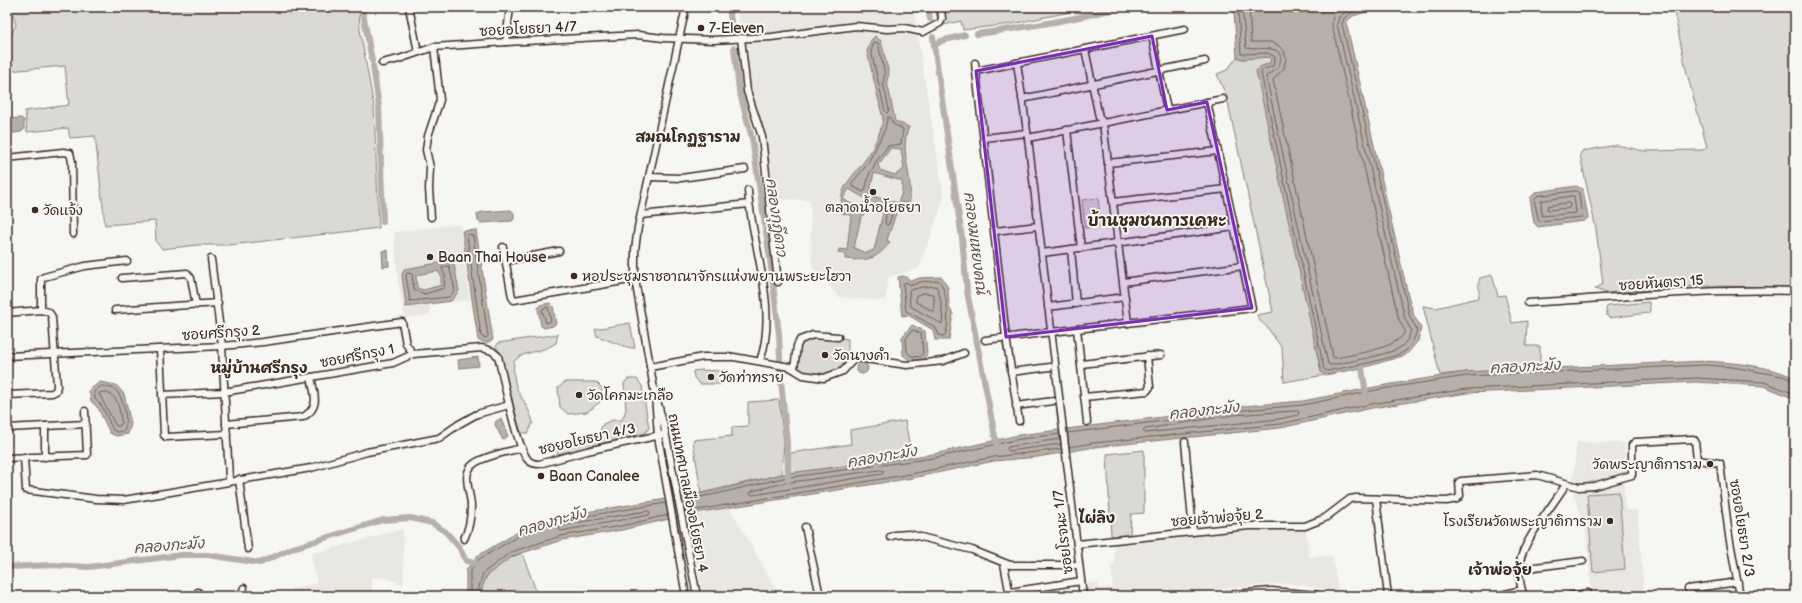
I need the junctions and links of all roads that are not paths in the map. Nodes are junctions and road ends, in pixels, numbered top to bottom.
1 (409, 7) edge
2 (510, 7) edge
3 (686, 7) edge
4 (941, 7) edge
5 (1186, 29) dead end
6 (1152, 36) junction
7 (741, 38) junction
8 (678, 39) junction
9 (506, 42) junction
10 (434, 47) junction
11 (1085, 49) junction
12 (418, 52) junction
13 (1205, 61) dead end
14 (975, 62) dead end
15 (382, 63) dead end
16 (1017, 63) junction
17 (1159, 70) junction
18 (976, 71) junction
19 (1092, 84) junction
20 (1022, 99) junction
21 (1223, 99) dead end
22 (1207, 102) junction
23 (1167, 110) junction
24 (1103, 123) junction
25 (1067, 130) junction
26 (1028, 135) junction
27 (984, 138) junction
28 (1218, 151) junction
29 (7, 158) edge
30 (1108, 163) junction
31 (745, 169) dead end
32 (649, 177) junction
33 (1226, 189) junction
34 (748, 190) dead end
35 (1113, 202) junction
36 (749, 204) junction
37 (641, 214) junction
38 (431, 217) dead end
39 (1038, 226) junction
40 (1234, 227) junction
41 (995, 231) junction
42 (73, 234) dead end
43 (1118, 243) junction
44 (503, 247) dead end
45 (1081, 248) junction
46 (1070, 249) junction
47 (559, 251) dead end
48 (1042, 253) junction
49 (211, 259) dead end
50 (127, 261) dead end
51 (506, 261) junction
52 (1243, 266) junction
53 (122, 278) dead end
54 (635, 279) junction
55 (778, 282) dead end
56 (1123, 282) junction
57 (1795, 291) edge
58 (1125, 297) junction
59 (218, 303) junction
60 (1528, 303) dead end
61 (1076, 304) junction
62 (196, 305) junction
63 (1048, 307) junction
64 (41, 310) junction
65 (115, 310) dead end
66 (7, 313) edge
67 (1128, 323) junction
68 (1077, 329) junction
69 (1051, 332) junction
70 (838, 337) dead end
71 (1006, 337) junction
72 (985, 340) dead end
73 (222, 346) junction
74 (160, 349) junction
75 (54, 353) junction
76 (413, 354) junction
77 (964, 354) dead end
78 (1161, 355) dead end
79 (7, 356) edge
80 (1147, 356) junction
81 (762, 361) junction
82 (1081, 364) junction
83 (650, 367) junction
84 (1050, 367) dead end
85 (792, 368) junction
86 (1011, 372) junction
87 (311, 377) junction
88 (224, 392) junction
89 (7, 395) edge
90 (162, 395) junction
91 (655, 395) junction
92 (1084, 397) junction
93 (1053, 401) dead end
94 (509, 405) junction
95 (1016, 406) junction
96 (85, 411) dead end
97 (1019, 421) dead end
98 (1087, 422) dead end
99 (86, 424) junction
100 (226, 424) junction
101 (45, 426) junction
102 (7, 428) edge
103 (226, 434) junction
104 (665, 434) junction
105 (658, 436) junction
106 (1185, 442) dead end
107 (522, 448) junction
108 (24, 457) junction
109 (46, 457) junction
110 (7, 458) edge
111 (229, 478) dead end
112 (239, 480) junction
113 (1566, 484) junction
114 (1376, 499) junction
115 (805, 527) dead end
116 (1193, 532) junction
117 (890, 537) dead end
118 (464, 539) dead end
119 (1077, 544) junction
120 (248, 549) dead end
121 (1583, 561) dead end
122 (1004, 564) junction
123 (1079, 565) junction
124 (1519, 569) junction
125 (1081, 581) junction
126 (1738, 582) junction
127 (244, 588) dead end
128 (1688, 589) dead end
129 (1522, 593) edge
130 (1588, 593) dead end
131 (1010, 594) edge
132 (240, 596) edge
133 (686, 596) edge
134 (697, 596) edge
135 (820, 596) edge
136 (1083, 596) edge
137 (1224, 596) edge
138 (1317, 596) edge
139 (1388, 596) edge
140 (1497, 596) edge
141 (1570, 596) edge
142 (1740, 596) edge

1 - 12 street
2 - 9 street
3 - 8 street, ถนนเทศบาลเมืองอโยธยา 4
4 - 7 street, ซอยอโยธยา 4/7
5 - 6 street
6 - 11 street
6 - 17 street
7 - 8 street, ซอยอโยธยา 4/7
7 - 55 street
8 - 9 street, ซอยอโยธยา 4/7
8 - 32 street, ถนนเทศบาลเมืองอโยธยา 4
9 - 10 street, ซอยอโยธยา 4/7
10 - 12 street, ซอยอโยธยา 4/7
10 - 38 street
11 - 16 street
11 - 19 street
12 - 15 street, ซอยอโยธยา 4/7
13 - 17 street
14 - 18 street
16 - 18 street
16 - 20 street, ซอยโรจนะ 1/7
17 - 19 street
17 - 23 street
18 - 27 street
19 - 20 street
19 - 24 street
20 - 26 street, ซอยโรจนะ 1/7
21 - 22 street
22 - 23 street
22 - 28 street
23 - 24 street
24 - 25 street
24 - 30 street
25 - 26 street
25 - 45 street
26 - 27 street
26 - 39 street, ซอยโรจนะ 1/7
27 - 41 street
28 - 30 street
28 - 33 street
29 - 42 street
30 - 35 street
31 - 32 street
32 - 37 street, ถนนเทศบาลเมืองอโยธยา 4
33 - 35 street
33 - 40 street
34 - 36 street
35 - 43 street
36 - 37 street
36 - 81 street
37 - 54 street, ถนนเทศบาลเมืองอโยธยา 4
39 - 41 street
39 - 48 street, ซอยโรจนะ 1/7
40 - 43 street
40 - 52 street
41 - 71 street
43 - 45 street
43 - 56 street
44 - 51 street
45 - 46 street
46 - 48 street
46 - 61 street
47 - 51 street
48 - 63 street, ซอยโรจนะ 1/7
49 - 59 street
50 - 64 street
51 - 54 street
52 - 56 street
52 - 67 street
53 - 62 street
54 - 83 street, ถนนเทศบาลเมืองอโยธยา 4
56 - 58 street
57 - 60 street, ซอยหันตรา 15
58 - 61 street
58 - 67 street
59 - 62 street
59 - 73 street
61 - 63 street
62 - 65 street
63 - 69 street, ซอยโรจนะ 1/7
64 - 66 street
64 - 75 street
67 - 68 street
68 - 69 street
68 - 82 street
69 - 71 street
69 - 119 street, ซอยโรจนะ 1/7
70 - 85 street
71 - 72 street
71 - 86 street
73 - 74 street, ซอยศรีกรุง 2
73 - 76 street, ซอยศรีกรุง 2
73 - 88 street
74 - 75 street, ซอยศรีกรุง 2
74 - 90 street
75 - 79 street, ซอยศรีกรุง 2
75 - 89 street
76 - 87 street, ซอยศรีกรุง 1
76 - 94 street, ซอยอโยธยา 4/3
77 - 85 street
78 - 80 street
80 - 82 street
80 - 92 street
81 - 83 street
81 - 85 street
82 - 92 street
83 - 91 street, ถนนเทศบาลเมืองอโยธยา 4
84 - 86 street
86 - 95 street
87 - 88 street, ซอยศรีกรุง 1
87 - 100 street
88 - 90 street, ซอยศรีกรุง 1
88 - 100 street
90 - 103 street
91 - 104 street, ถนนเทศบาลเมืองอโยธยา 4
91 - 105 street, ถนนเทศบาลเมืองอโยธยา 4
92 - 98 street
93 - 95 street
94 - 107 street, ซอยอโยธยา 4/3
94 - 112 street
95 - 97 street
96 - 99 street
99 - 101 street
99 - 109 street
100 - 103 street
101 - 102 street
101 - 109 street
103 - 111 street
104 - 105 street, ซอยอโยธยา 4/3
104 - 134 street, ถนนเทศบาลเมืองอโยธยา 4
105 - 107 street, ซอยอโยธยา 4/3
105 - 133 street, ถนนเทศบาลเมืองอโยธยา 4
106 - 116 street
107 - 118 street
108 - 109 street
108 - 110 street
108 - 112 street
112 - 120 street
113 - 114 street, ซอยเจ้าพ่อจุ้ย 2
113 - 124 street
113 - 126 street, ซอยอโยธยา 2/3
114 - 116 street, ซอยเจ้าพ่อจุ้ย 2
114 - 139 street
115 - 135 street
116 - 119 street, ซอยเจ้าพ่อจุ้ย 2
117 - 122 street
119 - 123 street, ซอยโรจนะ 1/7
121 - 124 street
122 - 123 street
122 - 131 street
123 - 125 street, ซอยโรจนะ 1/7
124 - 129 street
125 - 131 street
125 - 136 street, ซอยโรจนะ 1/7
126 - 128 street
126 - 142 street, ซอยอโยธยา 2/3
127 - 132 street
129 - 140 street
130 - 141 street
137 - 138 main road

